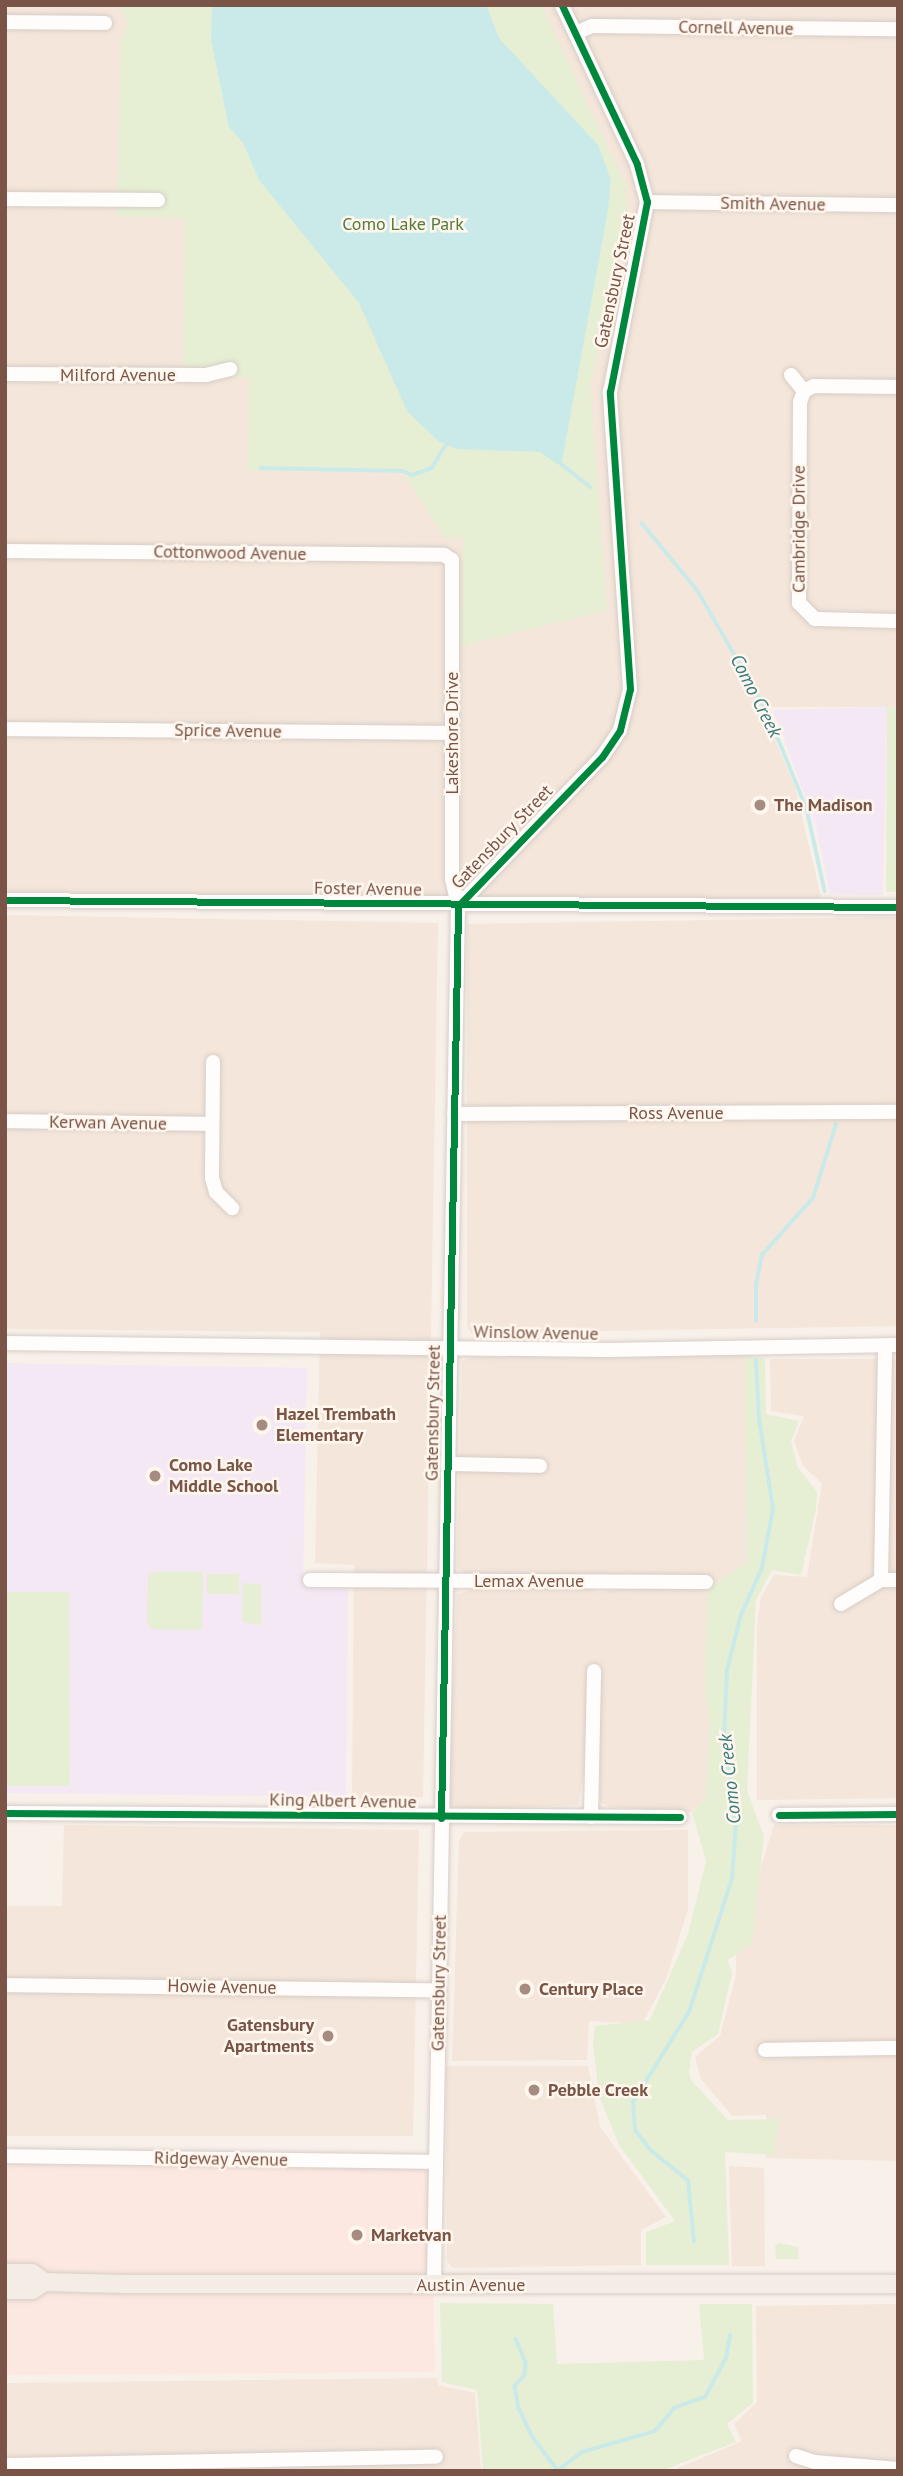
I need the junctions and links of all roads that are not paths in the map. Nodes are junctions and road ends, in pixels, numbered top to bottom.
1 (562, 5) edge
2 (5, 22) edge
3 (105, 23) dead end
4 (898, 29) edge
5 (576, 33) junction
6 (5, 199) edge
7 (158, 200) dead end
8 (647, 202) junction
9 (898, 205) edge
10 (230, 369) dead end
11 (5, 374) edge
12 (791, 375) dead end
13 (898, 387) edge
14 (804, 391) junction
15 (5, 551) edge
16 (452, 560) joint
17 (898, 621) edge
18 (5, 729) edge
19 (452, 733) junction
20 (5, 900) edge
21 (458, 906) junction
22 (898, 908) edge
23 (213, 1062) dead end
24 (898, 1112) edge
25 (454, 1114) junction
26 (5, 1121) edge
27 (211, 1124) junction
28 (232, 1208) dead end
29 (5, 1343) edge
30 (891, 1345) edge
31 (450, 1348) junction
32 (448, 1464) junction
33 (540, 1466) dead end
34 (310, 1580) dead end
35 (881, 1580) junction
36 (898, 1580) edge
37 (446, 1581) junction
38 (706, 1582) dead end
39 (841, 1604) dead end
40 (594, 1671) dead end
41 (5, 1812) edge
42 (898, 1814) edge
43 (779, 1815) dead end
44 (680, 1817) dead end
45 (441, 1818) junction
46 (591, 1818) junction
47 (5, 1985) edge
48 (439, 1990) junction
49 (898, 2048) edge
50 (765, 2050) dead end
51 (5, 2156) edge
52 (436, 2162) junction
53 (5, 2273) edge
54 (45, 2282) junction
55 (898, 2284) edge
56 (434, 2285) junction
57 (5, 2290) edge
58 (796, 2456) dead end
59 (436, 2457) dead end
60 (5, 2465) edge
61 (898, 2469) edge

1 - 5 street, Gatensbury Street
2 - 3 street
4 - 5 street, Cornell Avenue
5 - 8 street, Gatensbury Street
6 - 7 street
8 - 9 street, Smith Avenue
8 - 21 street, Gatensbury Street
10 - 11 street, Milford Avenue
12 - 14 street
13 - 14 street
14 - 17 street, Cambridge Drive
15 - 16 street, Cottonwood Avenue
16 - 19 street, Lakeshore Drive
18 - 19 street, Sprice Avenue
19 - 21 street, Lakeshore Drive
20 - 21 street, Foster Avenue
21 - 22 street, Foster Avenue
21 - 25 street, Gatensbury Street
23 - 27 street
24 - 25 street, Ross Avenue
25 - 31 street, Gatensbury Street
26 - 27 street, Kerwan Avenue
27 - 28 street
29 - 31 street, Winslow Avenue
30 - 31 street, Winslow Avenue
30 - 35 street
31 - 32 street, Gatensbury Street
32 - 33 street
32 - 37 street, Gatensbury Street
34 - 37 street, Lemax Avenue
35 - 36 street
35 - 39 street
37 - 38 street, Lemax Avenue
37 - 45 street, Gatensbury Street
40 - 46 street
41 - 45 street, King Albert Avenue
42 - 43 street
44 - 46 street, King Albert Avenue
45 - 46 street, King Albert Avenue
45 - 48 street, Gatensbury Street
47 - 48 street, Howie Avenue
48 - 52 street, Gatensbury Street
49 - 50 street
51 - 52 street, Ridgeway Avenue
52 - 56 street, Gatensbury Street
53 - 54 main road, Austin Avenue
54 - 56 main road, Austin Avenue
54 - 57 main road, Austin Avenue
55 - 56 main road, Austin Avenue
58 - 61 street
59 - 60 street

